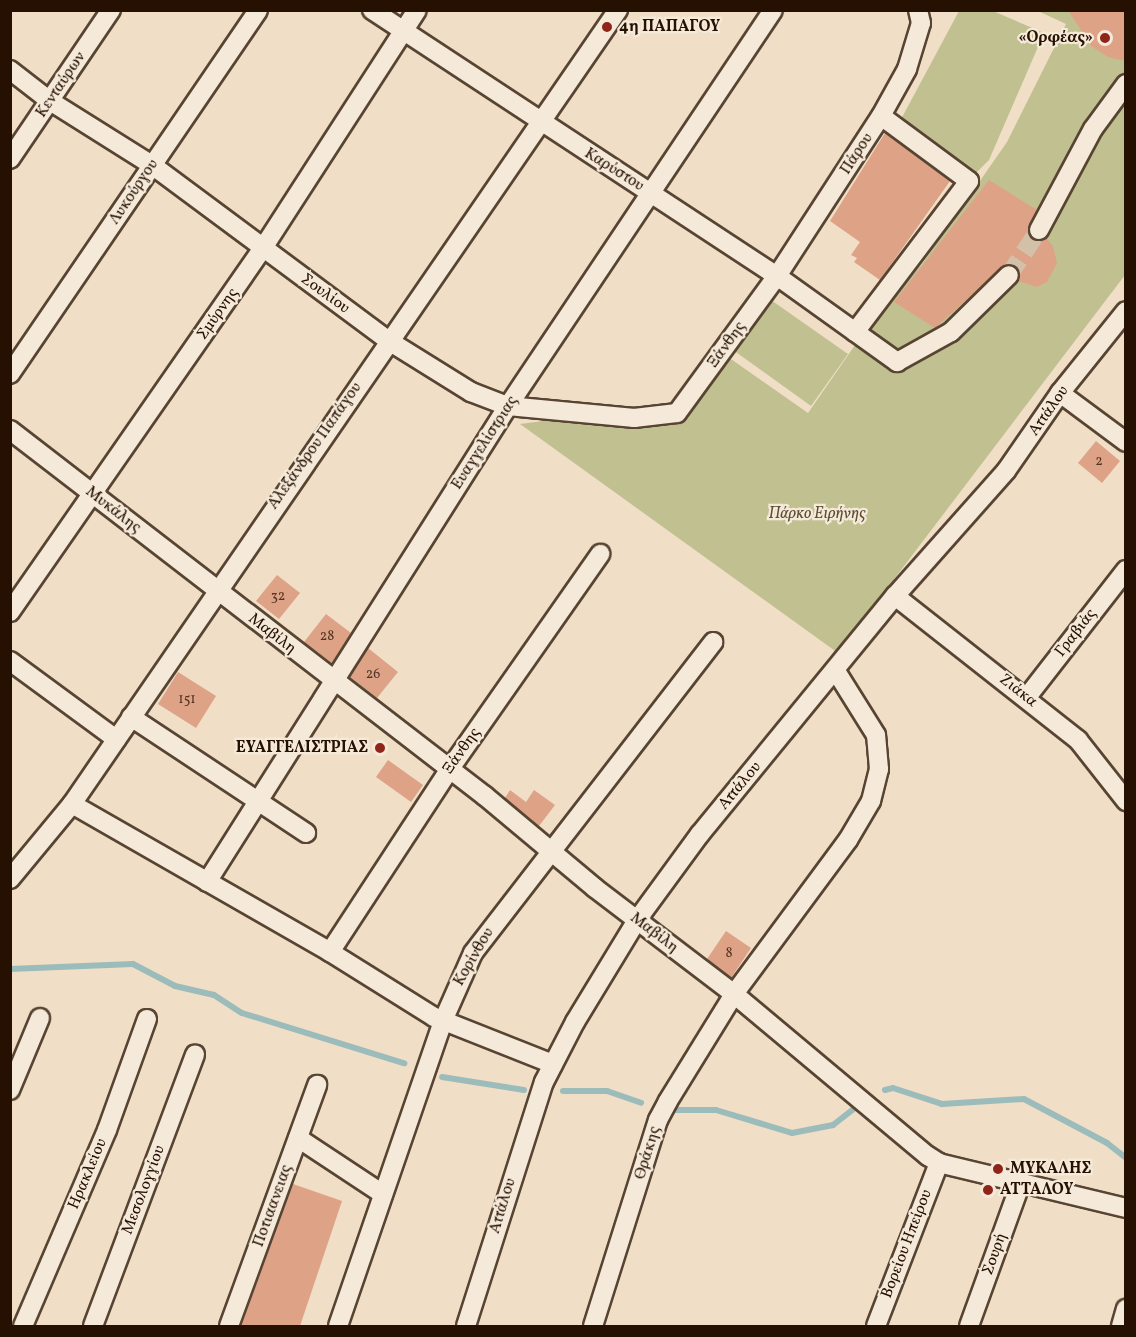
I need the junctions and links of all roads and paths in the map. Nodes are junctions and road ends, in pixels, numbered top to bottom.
1 (111, 10) edge
2 (258, 10) edge
3 (372, 10) edge
4 (417, 10) edge
5 (618, 10) edge
6 (773, 10) edge
7 (920, 17) edge
8 (403, 32) junction
9 (10, 70) edge
10 (1125, 84) edge
11 (51, 100) junction
12 (881, 116) junction
13 (539, 123) junction
14 (10, 159) edge
15 (152, 165) junction
16 (652, 194) junction
17 (1040, 230) tunnel mouth
18 (263, 248) junction
19 (1009, 275) tunnel mouth
20 (777, 276) junction
21 (1125, 311) edge
22 (855, 333) junction
23 (389, 340) junction
24 (10, 374) edge
25 (1060, 393) junction
26 (508, 406) junction
27 (677, 414) joint
28 (10, 430) edge
29 (1125, 442) edge
30 (93, 495) junction
31 (600, 555) dead end
32 (1125, 570) edge
33 (215, 590) junction
34 (895, 596) junction
35 (10, 612) edge
36 (713, 642) dead end
37 (10, 661) edge
38 (836, 672) junction
39 (333, 681) junction
40 (1027, 696) junction
41 (131, 717) junction
42 (116, 739) junction
43 (449, 770) junction
44 (1124, 796) edge
45 (258, 801) junction
46 (72, 804) junction
47 (306, 833) dead end
48 (549, 851) junction
49 (10, 879) edge
50 (207, 882) junction
51 (637, 920) junction
52 (330, 952) junction
53 (734, 994) junction
54 (40, 1018) dead end
55 (147, 1020) dead end
56 (442, 1021) junction
57 (195, 1054) dead end
58 (553, 1064) junction
59 (317, 1085) dead end
60 (10, 1090) edge
61 (298, 1138) junction
62 (939, 1163) junction
63 (1021, 1182) junction
64 (383, 1194) junction
65 (1125, 1208) edge
66 (1125, 1309) edge
67 (23, 1326) edge
68 (93, 1326) edge
69 (229, 1326) edge
70 (338, 1326) edge
71 (466, 1326) edge
72 (593, 1326) edge
73 (876, 1326) edge
74 (969, 1326) edge
75 (1121, 1326) edge

1 - 11 street, Κενταύρων
2 - 15 street, Λυκούργου
3 - 8 street, Καρύστου
4 - 8 street, Σμύρνης
5 - 13 street, Αλεξάνδρου Παπάγου
6 - 16 street, Ευαγγελίστριας
7 - 12 street, Πάρου
8 - 13 street, Καρύστου
8 - 18 street, Σμύρνης
9 - 11 street, Σουλίου
10 - 17 street
11 - 14 street, Κενταύρων
11 - 15 street, Σουλίου
12 - 20 street, Πάρου
12 - 22 street
13 - 16 street, Καρύστου
13 - 23 street, Αλεξάνδρου Παπάγου
15 - 18 street, Σουλίου
15 - 24 street, Λυκούργου
16 - 20 street, Καρύστου
16 - 26 street, Ευαγγελίστριας
18 - 23 street, Σουλίου
18 - 30 street, Σμύρνης
19 - 22 street, Καρύστου
20 - 22 street, Καρύστου
20 - 27 street, Ξάνθης
21 - 25 street, Αττάλου
23 - 26 street, Σουλίου
23 - 33 street, Αλεξάνδρου Παπάγου
25 - 29 street
25 - 34 street, Αττάλου
26 - 27 street, Σουλίου
26 - 39 street, Ευαγγελίστριας
28 - 30 street, Μυκάλης
30 - 33 street, Μυκάλης
30 - 35 street, Σμύρνης
31 - 43 street, Ξάνθης
32 - 40 street, Γραβιάς
33 - 39 street, Μαβίλη
33 - 41 street, Αλεξάνδρου Παπάγου
34 - 38 street, Αττάλου
34 - 40 street, Ζιάκα
36 - 48 street, Κορίνθου
37 - 42 street
38 - 51 street, Αττάλου
38 - 53 street, Θράκης
39 - 43 street, Μαβίλη
39 - 45 street, Ευαγγελίστριας
40 - 44 street, Ζιάκα
41 - 42 street, Αλεξάνδρου Παπάγου
41 - 45 street
42 - 46 street, Αλεξάνδρου Παπάγου
43 - 48 street, Μαβίλη
43 - 52 street, Ξάνθης
45 - 47 street
45 - 50 street, Ευαγγελίστριας
46 - 49 street, Αλεξάνδρου Παπάγου
46 - 50 street
48 - 51 street, Μαβίλη
48 - 56 street, Κορίνθου
50 - 52 street
51 - 53 street, Μαβίλη
51 - 58 street, Αττάλου
52 - 56 street
53 - 62 street, Μαβίλη
53 - 72 street, Θράκης
54 - 60 street
55 - 67 street, Ηρακλείου
56 - 58 street
56 - 64 street, Κορίνθου
57 - 68 street, Μεσολογγίου
58 - 71 street, Αττάλου
59 - 61 street, Ποτιαανειας
61 - 64 street
61 - 69 street, Ποτιαανειας
62 - 63 street, Μαβίλη
62 - 73 street, Βορείου Ηπείρου
63 - 65 street, Μαβίλη
63 - 74 street, Σουρή
64 - 70 street, Κορίνθου
66 - 75 street

